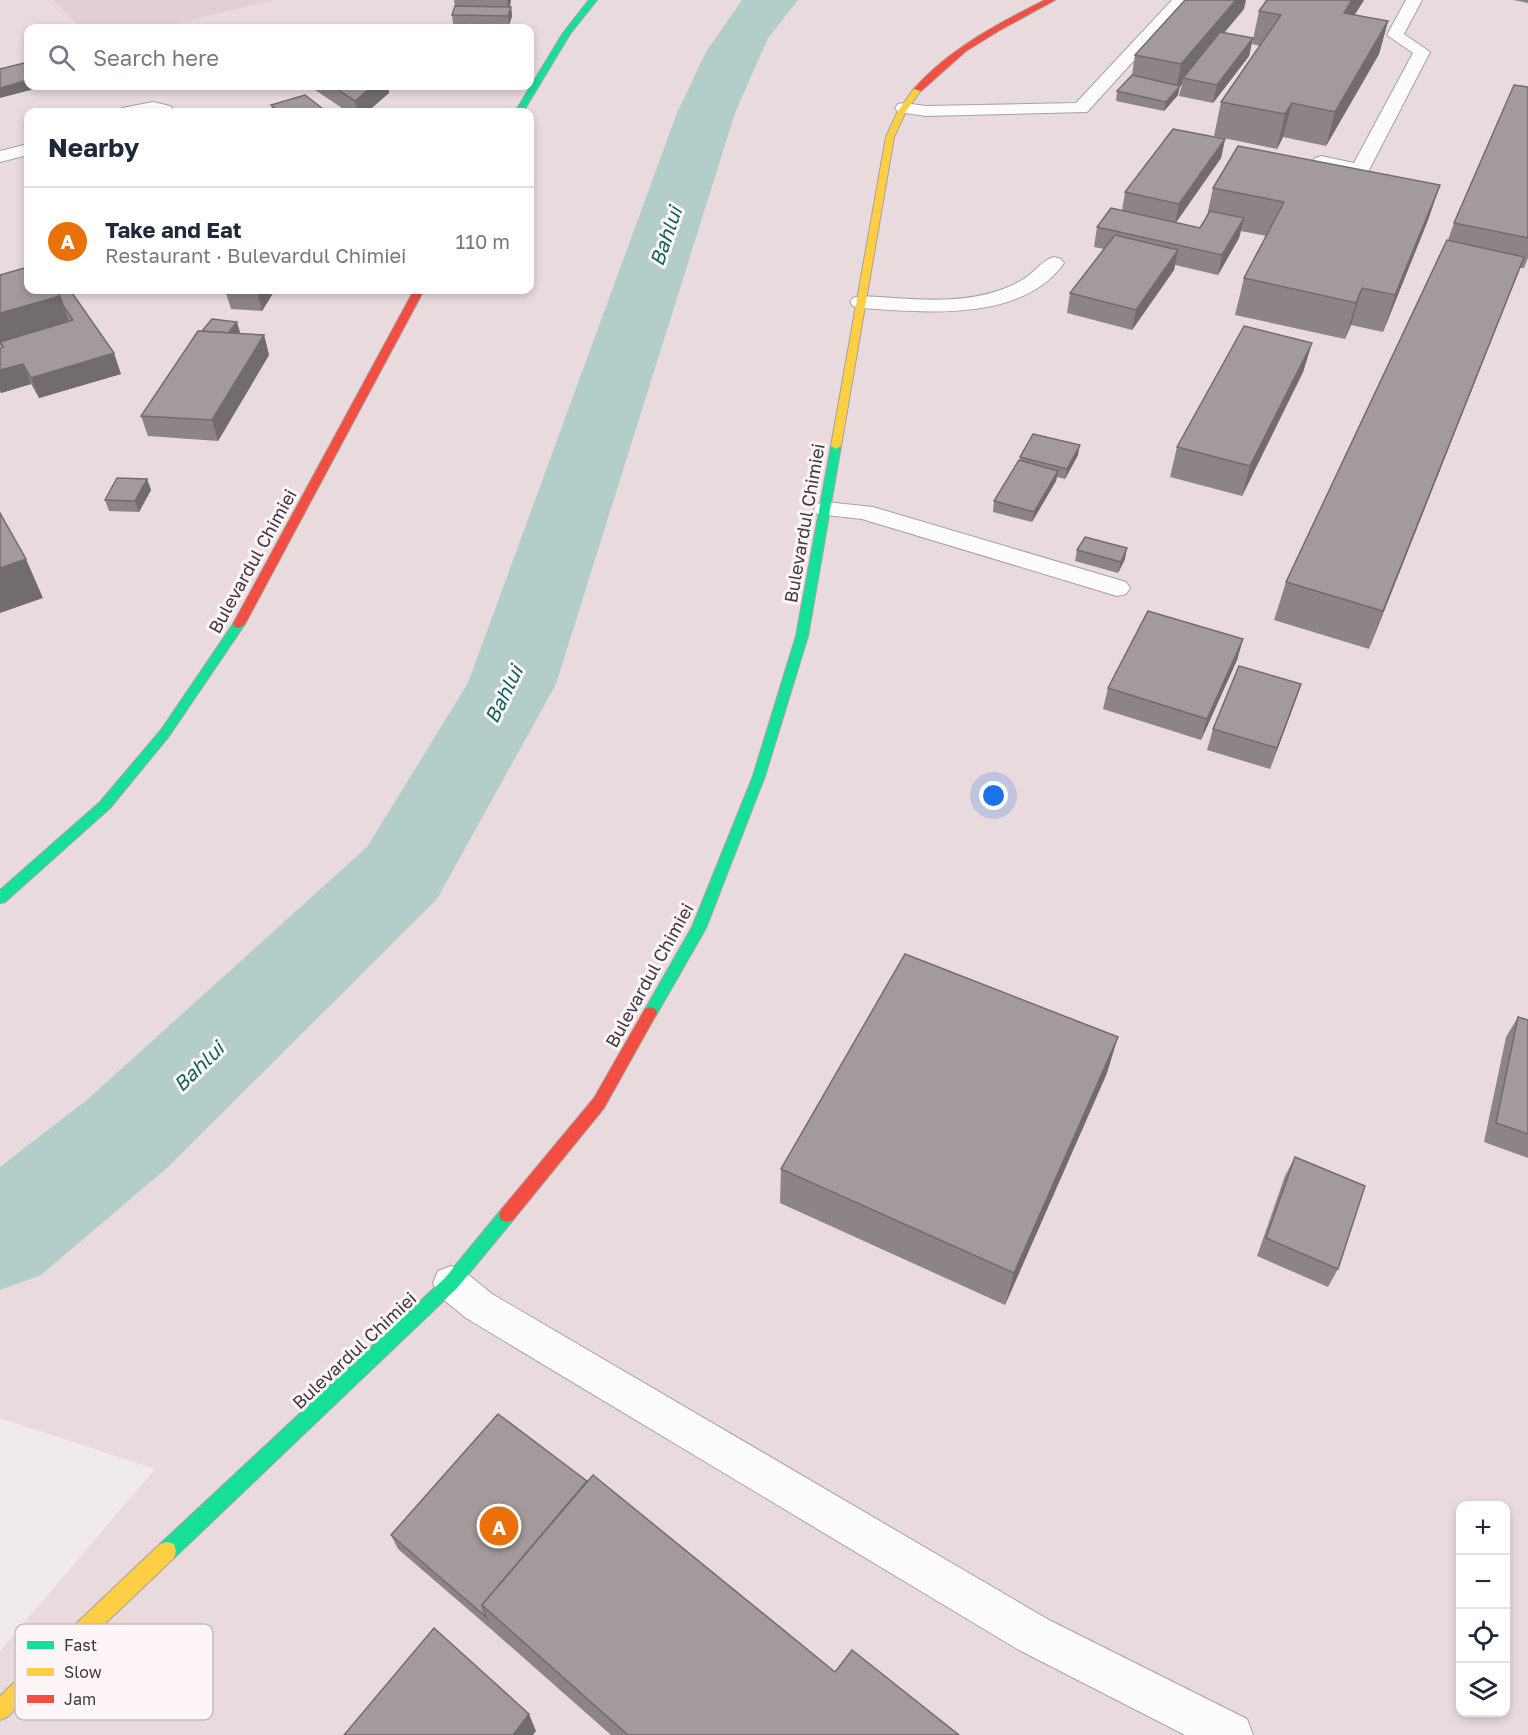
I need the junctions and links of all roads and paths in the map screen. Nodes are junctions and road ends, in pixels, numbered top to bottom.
1 (593, 0) edge
2 (1051, 0) edge
3 (1181, 0) edge
4 (1414, 0) edge
5 (534, 87) edge
6 (532, 90) edge
7 (521, 108) edge
8 (904, 108) junction
9 (24, 151) edge
10 (0, 157) edge
11 (1307, 160) edge
12 (1054, 263) dead end
13 (417, 294) edge
14 (860, 302) junction
15 (826, 509) junction
16 (1117, 588) dead end
17 (0, 898) edge
18 (451, 1283) junction
19 (91, 1624) edge
20 (15, 1696) edge
21 (0, 1710) edge
22 (1231, 1735) edge

1 - 5 street
2 - 8 street, Bulevardul Chimiei
3 - 8 lane
4 - 11 lane
6 - 7 street
8 - 14 street, Bulevardul Chimiei
9 - 10 lane
12 - 14 lane
13 - 17 street, Bulevardul Chimiei
14 - 15 street, Bulevardul Chimiei
15 - 16 lane
15 - 18 street, Bulevardul Chimiei
18 - 19 street, Bulevardul Chimiei
18 - 22 lane
20 - 21 street, Bulevardul Chimiei

